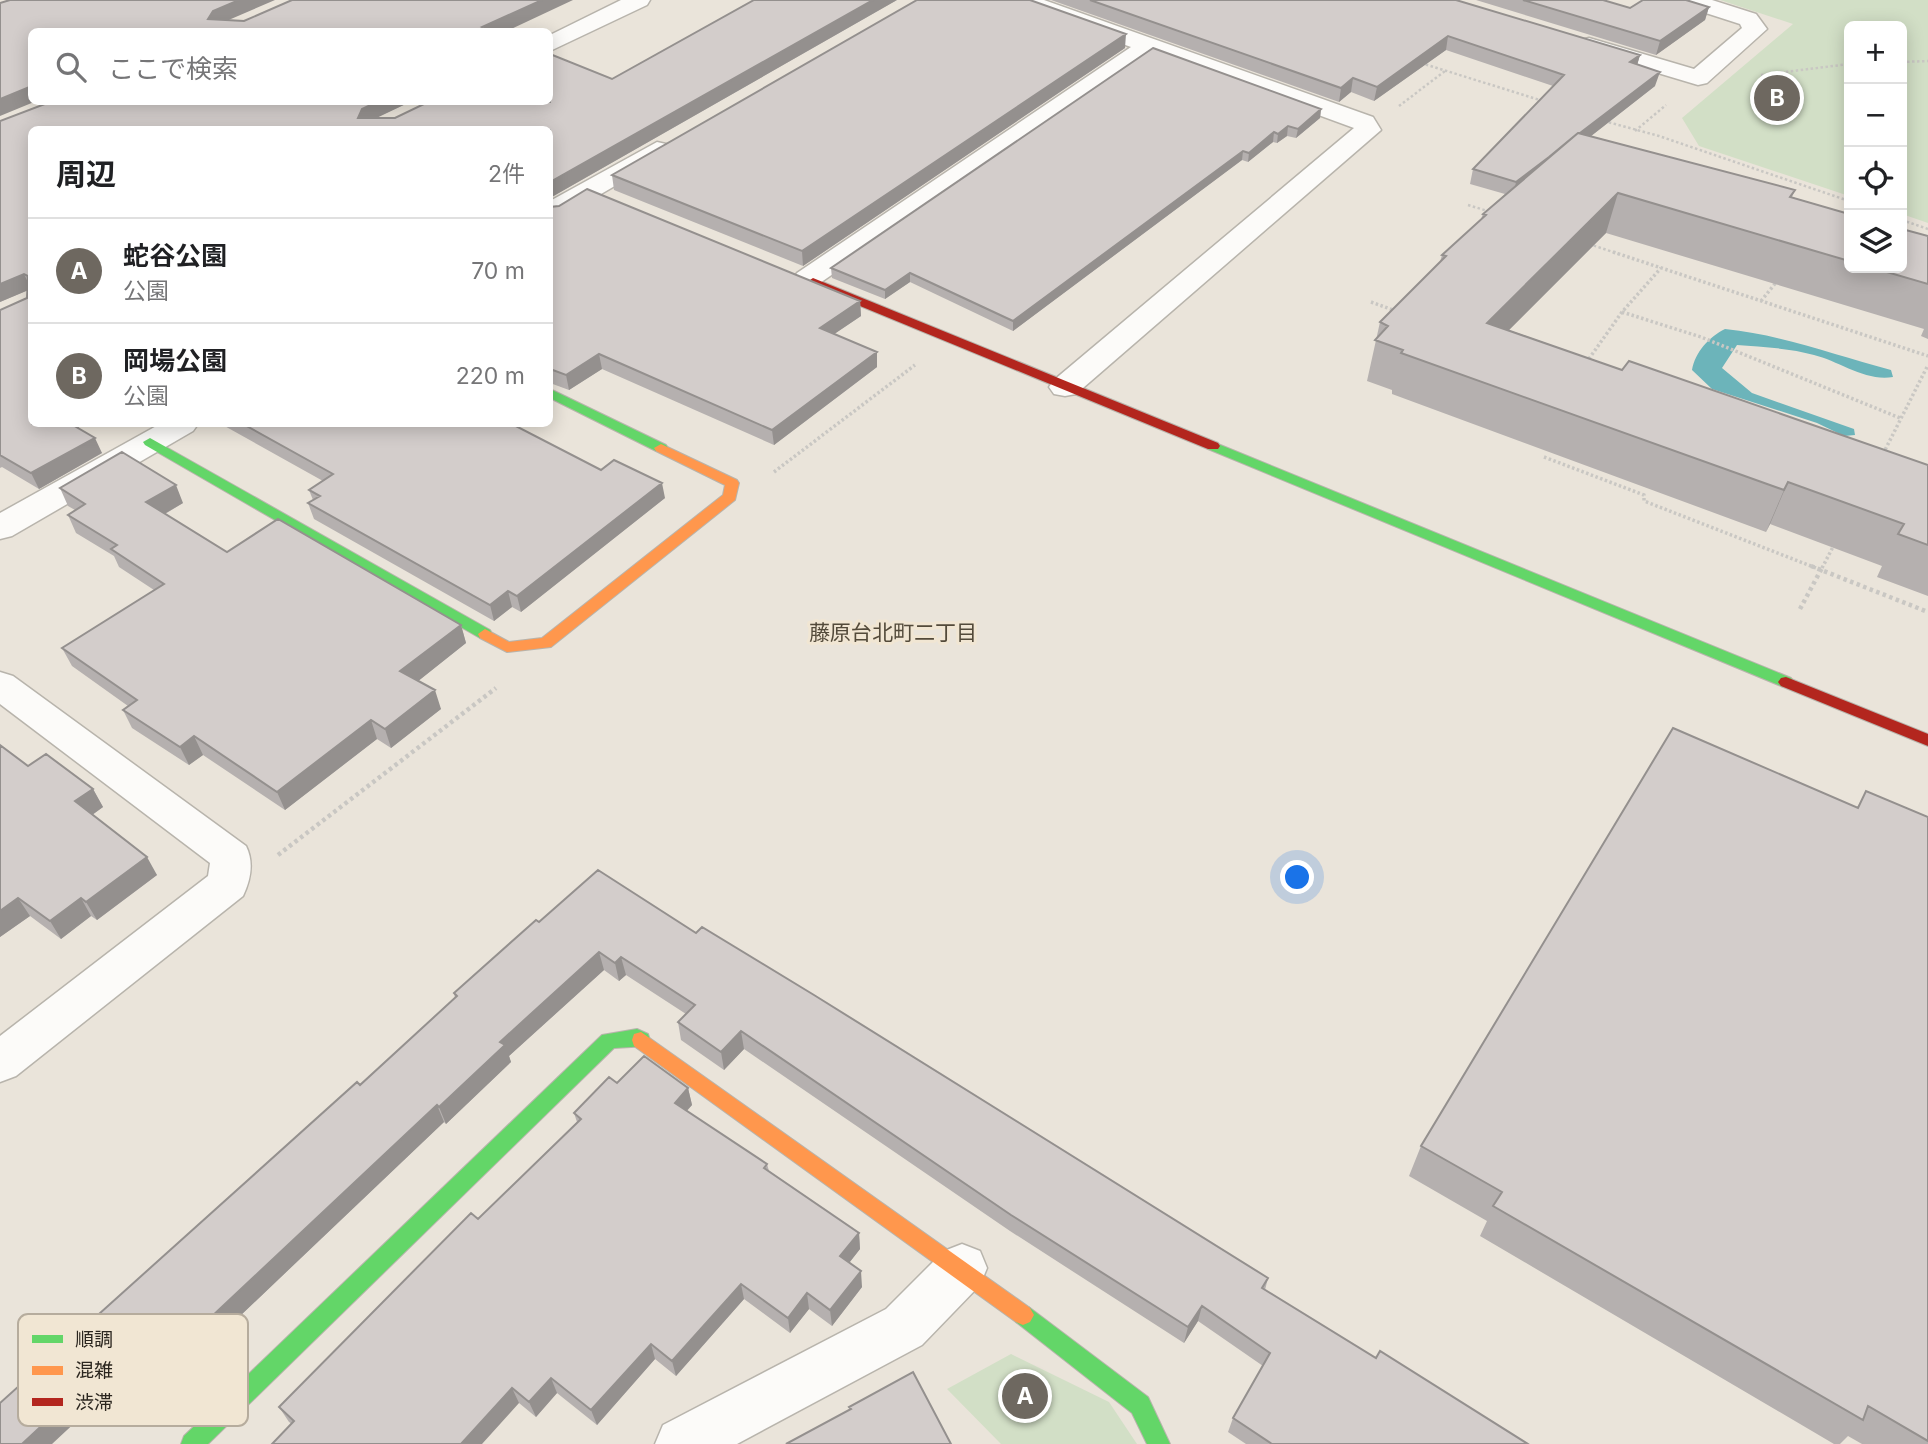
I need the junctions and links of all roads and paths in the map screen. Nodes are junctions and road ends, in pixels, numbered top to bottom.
1 (639, 0) edge
2 (1022, 0) edge
3 (1689, 0) edge
4 (1570, 39) edge
5 (553, 43) edge
6 (1150, 45) junction
7 (1928, 61) edge
8 (1420, 62) edge
9 (1907, 62) edge
10 (1716, 65) junction
11 (1844, 65) edge
12 (1445, 71) junction
13 (1555, 105) edge
14 (1595, 118) edge
15 (1368, 130) junction
16 (682, 135) edge
17 (588, 190) junction
18 (1844, 199) edge
19 (614, 200) edge
20 (1468, 205) dead end
21 (553, 210) edge
22 (1493, 213) edge
23 (1907, 221) edge
24 (1928, 229) edge
25 (1583, 242) edge
26 (1661, 268) junction
27 (1785, 271) edge
28 (800, 276) joint
29 (1761, 301) junction
30 (1371, 302) dead end
31 (1622, 312) junction
32 (1408, 316) edge
33 (951, 338) junction
34 (1928, 356) edge
35 (1928, 365) edge
36 (1596, 370) edge
37 (1065, 387) junction
38 (553, 394) edge
39 (1900, 418) junction
40 (177, 427) edge
41 (150, 442) junction
42 (1544, 457) edge
43 (1878, 465) edge
44 (731, 488) junction
45 (0, 528) edge
46 (1839, 535) edge
47 (1820, 569) junction
48 (1800, 609) dead end
49 (1928, 612) edge
50 (527, 645) junction
51 (0, 685) edge
52 (1928, 740) edge
53 (230, 869) junction
54 (0, 1062) edge
55 (962, 1268) junction
56 (248, 1390) edge
57 (211, 1426) edge
58 (192, 1444) edge
59 (682, 1444) edge
60 (1159, 1444) edge

1 - 5 street
2 - 6 street
3 - 10 street
4 - 10 street
6 - 15 street
6 - 28 street
7 - 9 path
8 - 12 path
10 - 11 path
12 - 13 path
12 - 15 path
14 - 18 path
15 - 37 street
16 - 17 street
17 - 19 street
17 - 21 street
20 - 22 path
23 - 24 path
25 - 26 path
26 - 29 path
26 - 31 path
27 - 29 path
28 - 33 street
29 - 34 path
30 - 32 path
31 - 36 path
31 - 39 path
33 - 37 street
33 - 44 path
35 - 39 path
37 - 52 street
38 - 44 street
39 - 43 path
40 - 41 street
41 - 45 street
41 - 50 street
42 - 47 path
44 - 50 street
46 - 47 path
47 - 48 path
47 - 49 path
50 - 53 path
51 - 53 street
53 - 54 street
55 - 56 street
55 - 59 street
55 - 60 street
57 - 58 street

